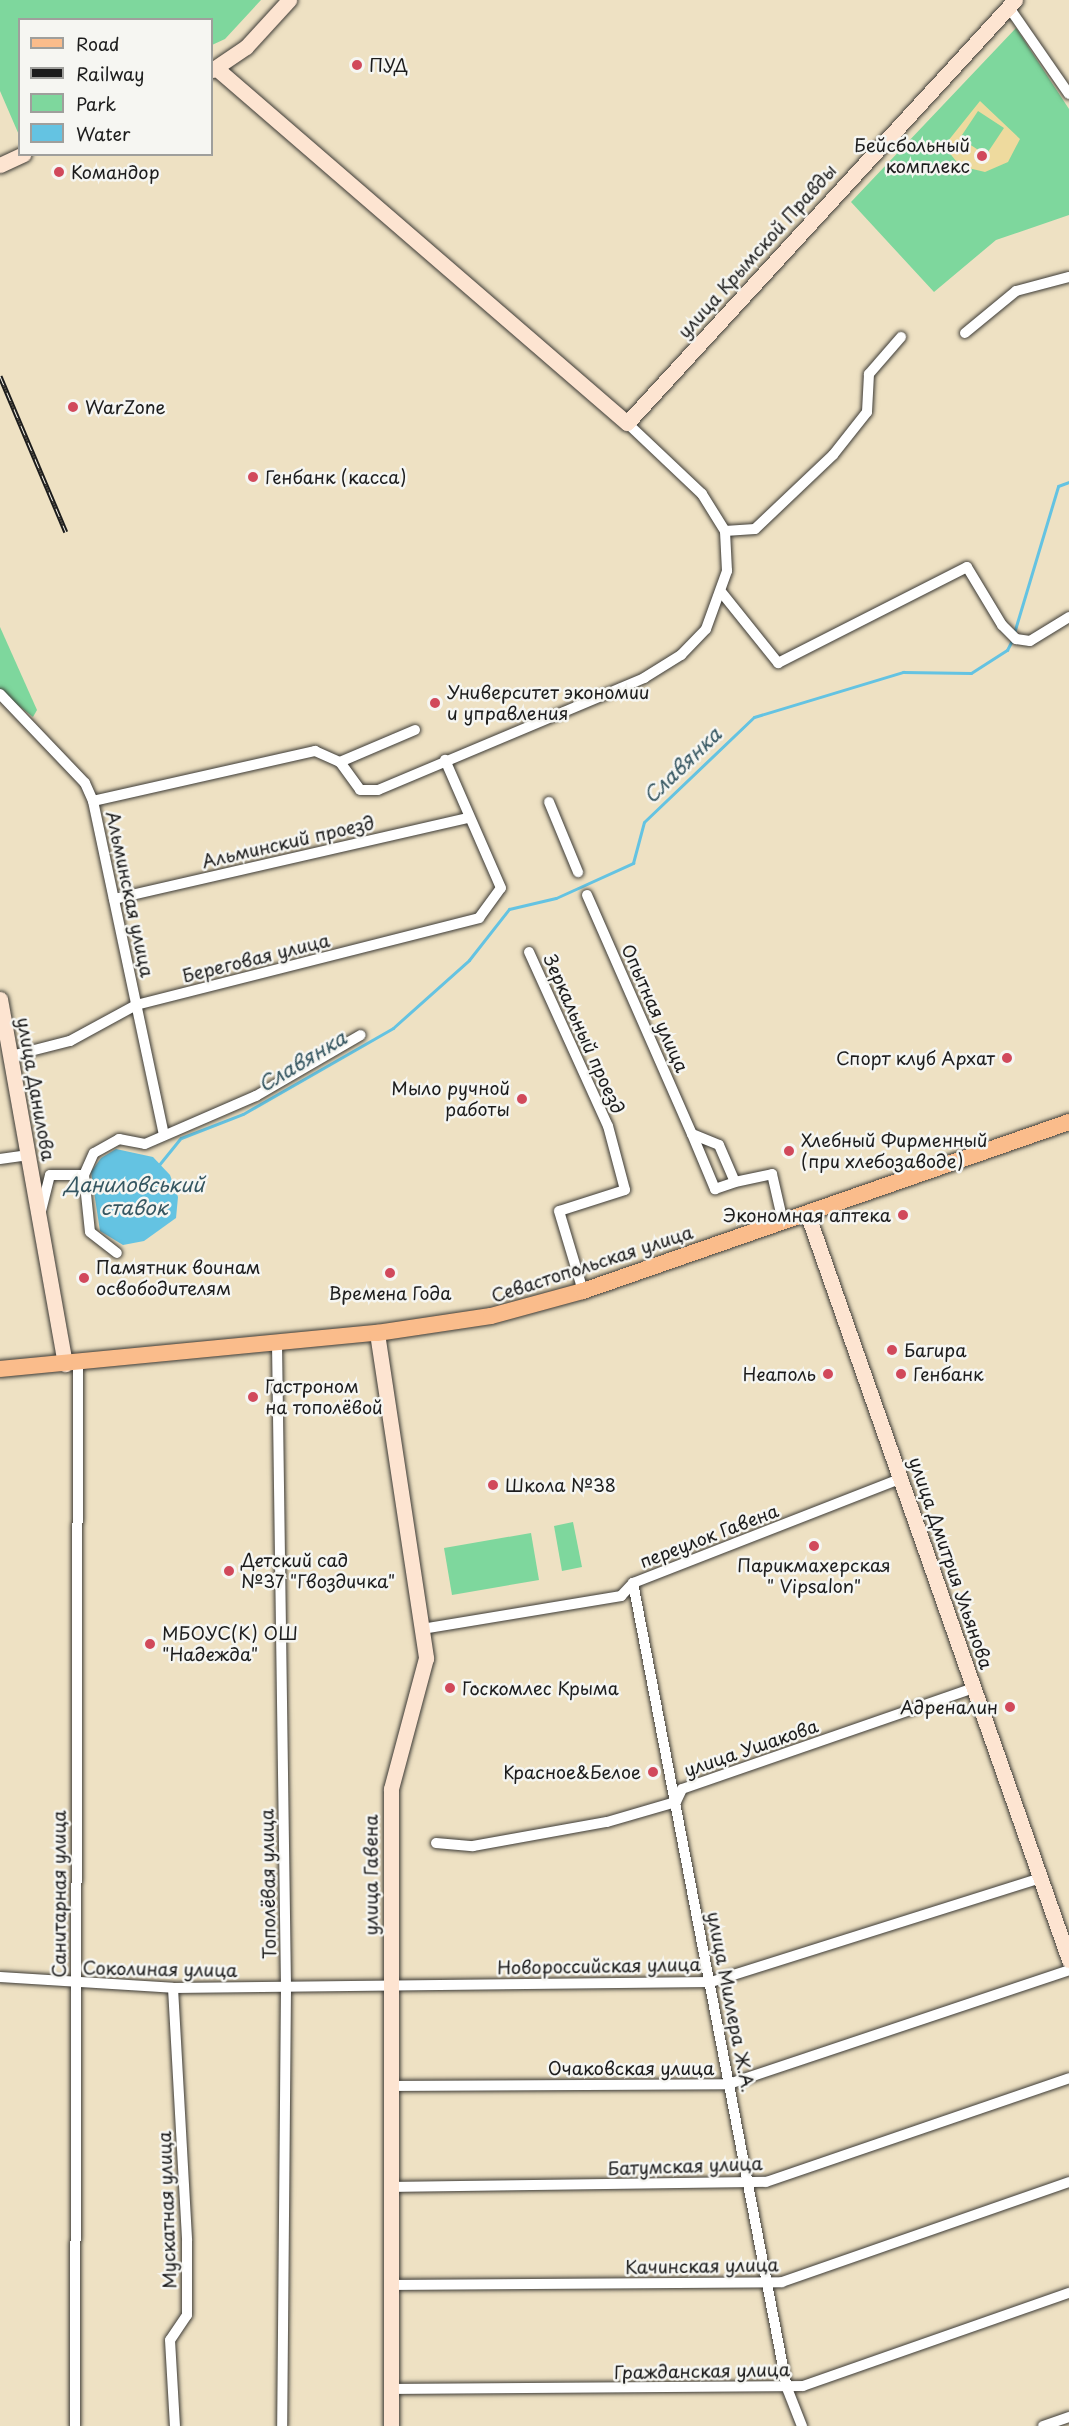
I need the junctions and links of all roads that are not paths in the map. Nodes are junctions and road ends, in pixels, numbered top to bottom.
1 (289, 0) edge
2 (1012, 3) edge
3 (214, 69) edge
4 (1069, 94) edge
5 (20, 156) edge
6 (0, 165) edge
7 (1069, 277) edge
8 (965, 333) dead end
9 (902, 337) dead end
10 (627, 423) junction
11 (725, 531) junction
12 (722, 593) junction
13 (1069, 617) edge
14 (0, 694) edge
15 (415, 730) dead end
16 (445, 760) junction
17 (340, 762) junction
18 (93, 801) junction
19 (549, 802) dead end
20 (469, 818) junction
21 (578, 872) dead end
22 (587, 895) dead end
23 (114, 899) junction
24 (529, 952) dead end
25 (0, 999) edge
26 (136, 1005) junction
27 (361, 1035) dead end
28 (11, 1056) junction
29 (1069, 1122) edge
30 (692, 1134) junction
31 (164, 1135) junction
32 (27, 1155) junction
33 (0, 1159) edge
34 (84, 1175) junction
35 (735, 1182) junction
36 (807, 1213) junction
37 (39, 1219) junction
38 (783, 1221) junction
39 (117, 1254) dead end
40 (583, 1291) junction
41 (377, 1333) junction
42 (278, 1342) junction
43 (72, 1363) junction
44 (0, 1369) edge
45 (900, 1479) junction
46 (633, 1583) junction
47 (422, 1629) junction
48 (974, 1689) junction
49 (676, 1802) junction
50 (436, 1844) dead end
51 (1040, 1878) junction
52 (1069, 1960) edge
53 (1069, 1970) edge
54 (0, 1977) edge
55 (711, 1982) junction
56 (75, 1985) junction
57 (390, 1985) junction
58 (286, 1987) junction
59 (173, 1988) junction
60 (1069, 2078) edge
61 (729, 2084) junction
62 (390, 2086) junction
63 (1069, 2182) edge
64 (750, 2184) junction
65 (392, 2187) junction
66 (769, 2283) junction
67 (391, 2285) junction
68 (1069, 2293) edge
69 (787, 2388) junction
70 (391, 2389) junction
71 (1069, 2417) edge
72 (75, 2426) edge
73 (175, 2426) edge
74 (282, 2426) edge
75 (391, 2426) edge
76 (802, 2426) edge
77 (1043, 2426) edge

1 - 3 street
2 - 4 street
2 - 10 street, улица Крымской Правды
3 - 10 street
5 - 6 street
7 - 8 street
9 - 11 street
10 - 11 street
11 - 12 street
12 - 13 street
12 - 16 street
14 - 18 street, Альминская улица
15 - 17 street
16 - 17 street
16 - 20 street
17 - 18 street
18 - 23 street, Альминская улица
19 - 21 street
20 - 23 street, Альминский проезд
20 - 26 street, Береговая улица
22 - 30 street, Опытная улица
23 - 26 street, Альминская улица
24 - 40 street, Зеркальный проезд
25 - 28 street, улица Данилова
26 - 28 street, Береговая улица
26 - 31 street, Альминская улица
27 - 31 street
28 - 32 street, улица Данилова
29 - 36 main road, Севастопольская улица
30 - 35 street
30 - 35 street, Опытная улица
31 - 34 street
32 - 33 street
32 - 37 street, улица Данилова
34 - 37 street
34 - 39 street
35 - 38 street, Опытная улица
36 - 38 main road, Севастопольская улица
36 - 45 street, улица Дмитрия Ульянова
37 - 43 street, улица Данилова
38 - 40 main road, Севастопольская улица
40 - 41 main road, Севастопольская улица
41 - 42 main road, Севастопольская улица
41 - 47 street, улица Гавена
42 - 43 main road, Севастопольская улица
42 - 58 street, Тополёвая улица
43 - 44 main road, Севастопольская улица
43 - 56 street, Санитарная улица
45 - 46 street, переулок Гавена
45 - 48 street, улица Дмитрия Ульянова
46 - 47 street, переулок Гавена
46 - 49 street, улица Миллера Ж.А.
47 - 57 street, улица Гавена
48 - 49 street, улица Ушакова
48 - 51 street, улица Дмитрия Ульянова
49 - 50 street, улица Ушакова
49 - 55 street, улица Миллера Ж.А.
51 - 52 street, улица Дмитрия Ульянова
51 - 55 street, Новороссийская улица
53 - 61 street, Очаковская улица
54 - 56 street, Соколиная улица
55 - 57 street, Новороссийская улица
55 - 61 street, улица Миллера Ж.А.
56 - 59 street, Соколиная улица
56 - 72 street, Санитарная улица
57 - 58 street, Новороссийская улица
57 - 62 street, улица Гавена
58 - 59 street, Соколиная улица
58 - 74 street, Тополёвая улица
59 - 73 street, Мускатная улица
60 - 64 street, Батумская улица
61 - 62 street, Очаковская улица
61 - 64 street, улица Миллера Ж.А.
62 - 65 street, улица Гавена
63 - 66 street, Качинская улица
64 - 65 street, Батумская улица
64 - 66 street, улица Миллера Ж.А.
65 - 67 street, улица Гавена
66 - 67 street, Качинская улица
66 - 69 street, улица Миллера Ж.А.
67 - 70 street, улица Гавена
68 - 69 street, Гражданская улица
69 - 70 street, Гражданская улица
69 - 76 street, улица Миллера Ж.А.
70 - 75 street, улица Гавена
71 - 77 street

